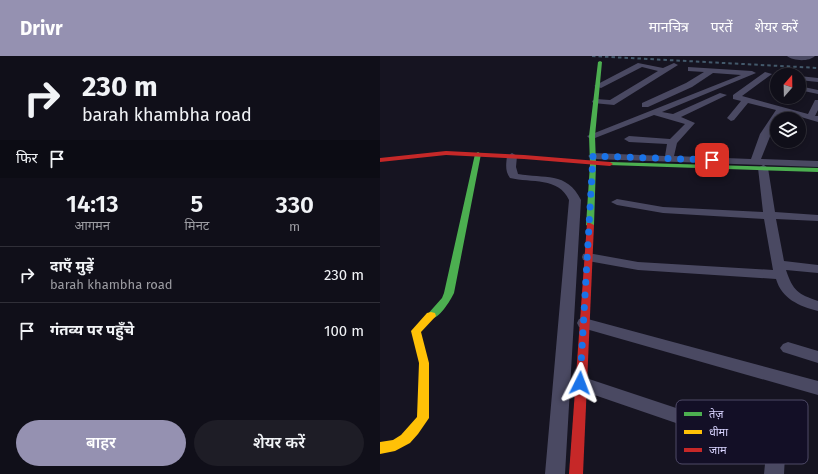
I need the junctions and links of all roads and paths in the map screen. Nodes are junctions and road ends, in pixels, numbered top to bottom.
1 (790, 56) edge
2 (812, 56) edge
3 (600, 62) dead end
4 (674, 65) dead end
5 (690, 69) dead end
6 (665, 70) junction
7 (712, 70) junction
8 (752, 73) junction
9 (768, 74) joint
10 (806, 79) edge
11 (818, 80) edge
12 (694, 82) junction
13 (598, 86) junction
14 (714, 89) junction
15 (806, 89) edge
16 (818, 92) edge
17 (726, 93) junction
18 (736, 97) junction
19 (746, 100) junction
20 (596, 102) junction
21 (818, 102) edge
22 (645, 105) dead end
23 (781, 110) junction
24 (655, 112) junction
25 (671, 117) junction
26 (731, 118) dead end
27 (814, 118) edge
28 (592, 136) junction
29 (629, 139) dead end
30 (672, 142) junction
31 (478, 154) junction
32 (512, 156) junction
33 (669, 159) junction
34 (380, 160) edge
35 (593, 160) junction
36 (759, 164) junction
37 (818, 164) edge
38 (818, 170) edge
39 (617, 202) dead end
40 (771, 214) junction
41 (818, 218) edge
42 (588, 257) junction
43 (818, 269) edge
44 (780, 270) junction
45 (818, 306) edge
46 (584, 323) junction
47 (788, 348) dead end
48 (818, 357) edge
49 (580, 383) junction
50 (818, 388) edge
51 (676, 416) edge
52 (380, 448) edge
53 (775, 464) edge
54 (555, 474) edge
55 (576, 474) edge
56 (774, 474) edge

1 - 2 street
3 - 13 street
4 - 6 street
5 - 7 street
6 - 13 street
6 - 20 street
7 - 8 street
7 - 12 street
8 - 9 street
8 - 14 street
9 - 18 street
10 - 11 street
12 - 14 street
12 - 22 street
13 - 20 street
14 - 17 street
14 - 24 street
15 - 16 street
17 - 18 street
17 - 25 street
18 - 19 street
19 - 23 street
19 - 26 street
20 - 28 street
21 - 27 street
23 - 27 street
23 - 36 street
24 - 25 street
24 - 28 street
25 - 30 street
28 - 35 street
29 - 30 street
30 - 33 street
31 - 32 street
31 - 34 street
31 - 52 street
32 - 35 street
32 - 54 street
33 - 35 street
33 - 36 street
35 - 36 street
35 - 42 street
36 - 37 street
36 - 38 street
36 - 40 street
39 - 40 street
40 - 41 street
40 - 44 street
42 - 44 street
42 - 46 street
43 - 44 street
44 - 45 street
46 - 49 street
46 - 50 street
47 - 48 street
49 - 51 street
49 - 55 street
53 - 56 street

